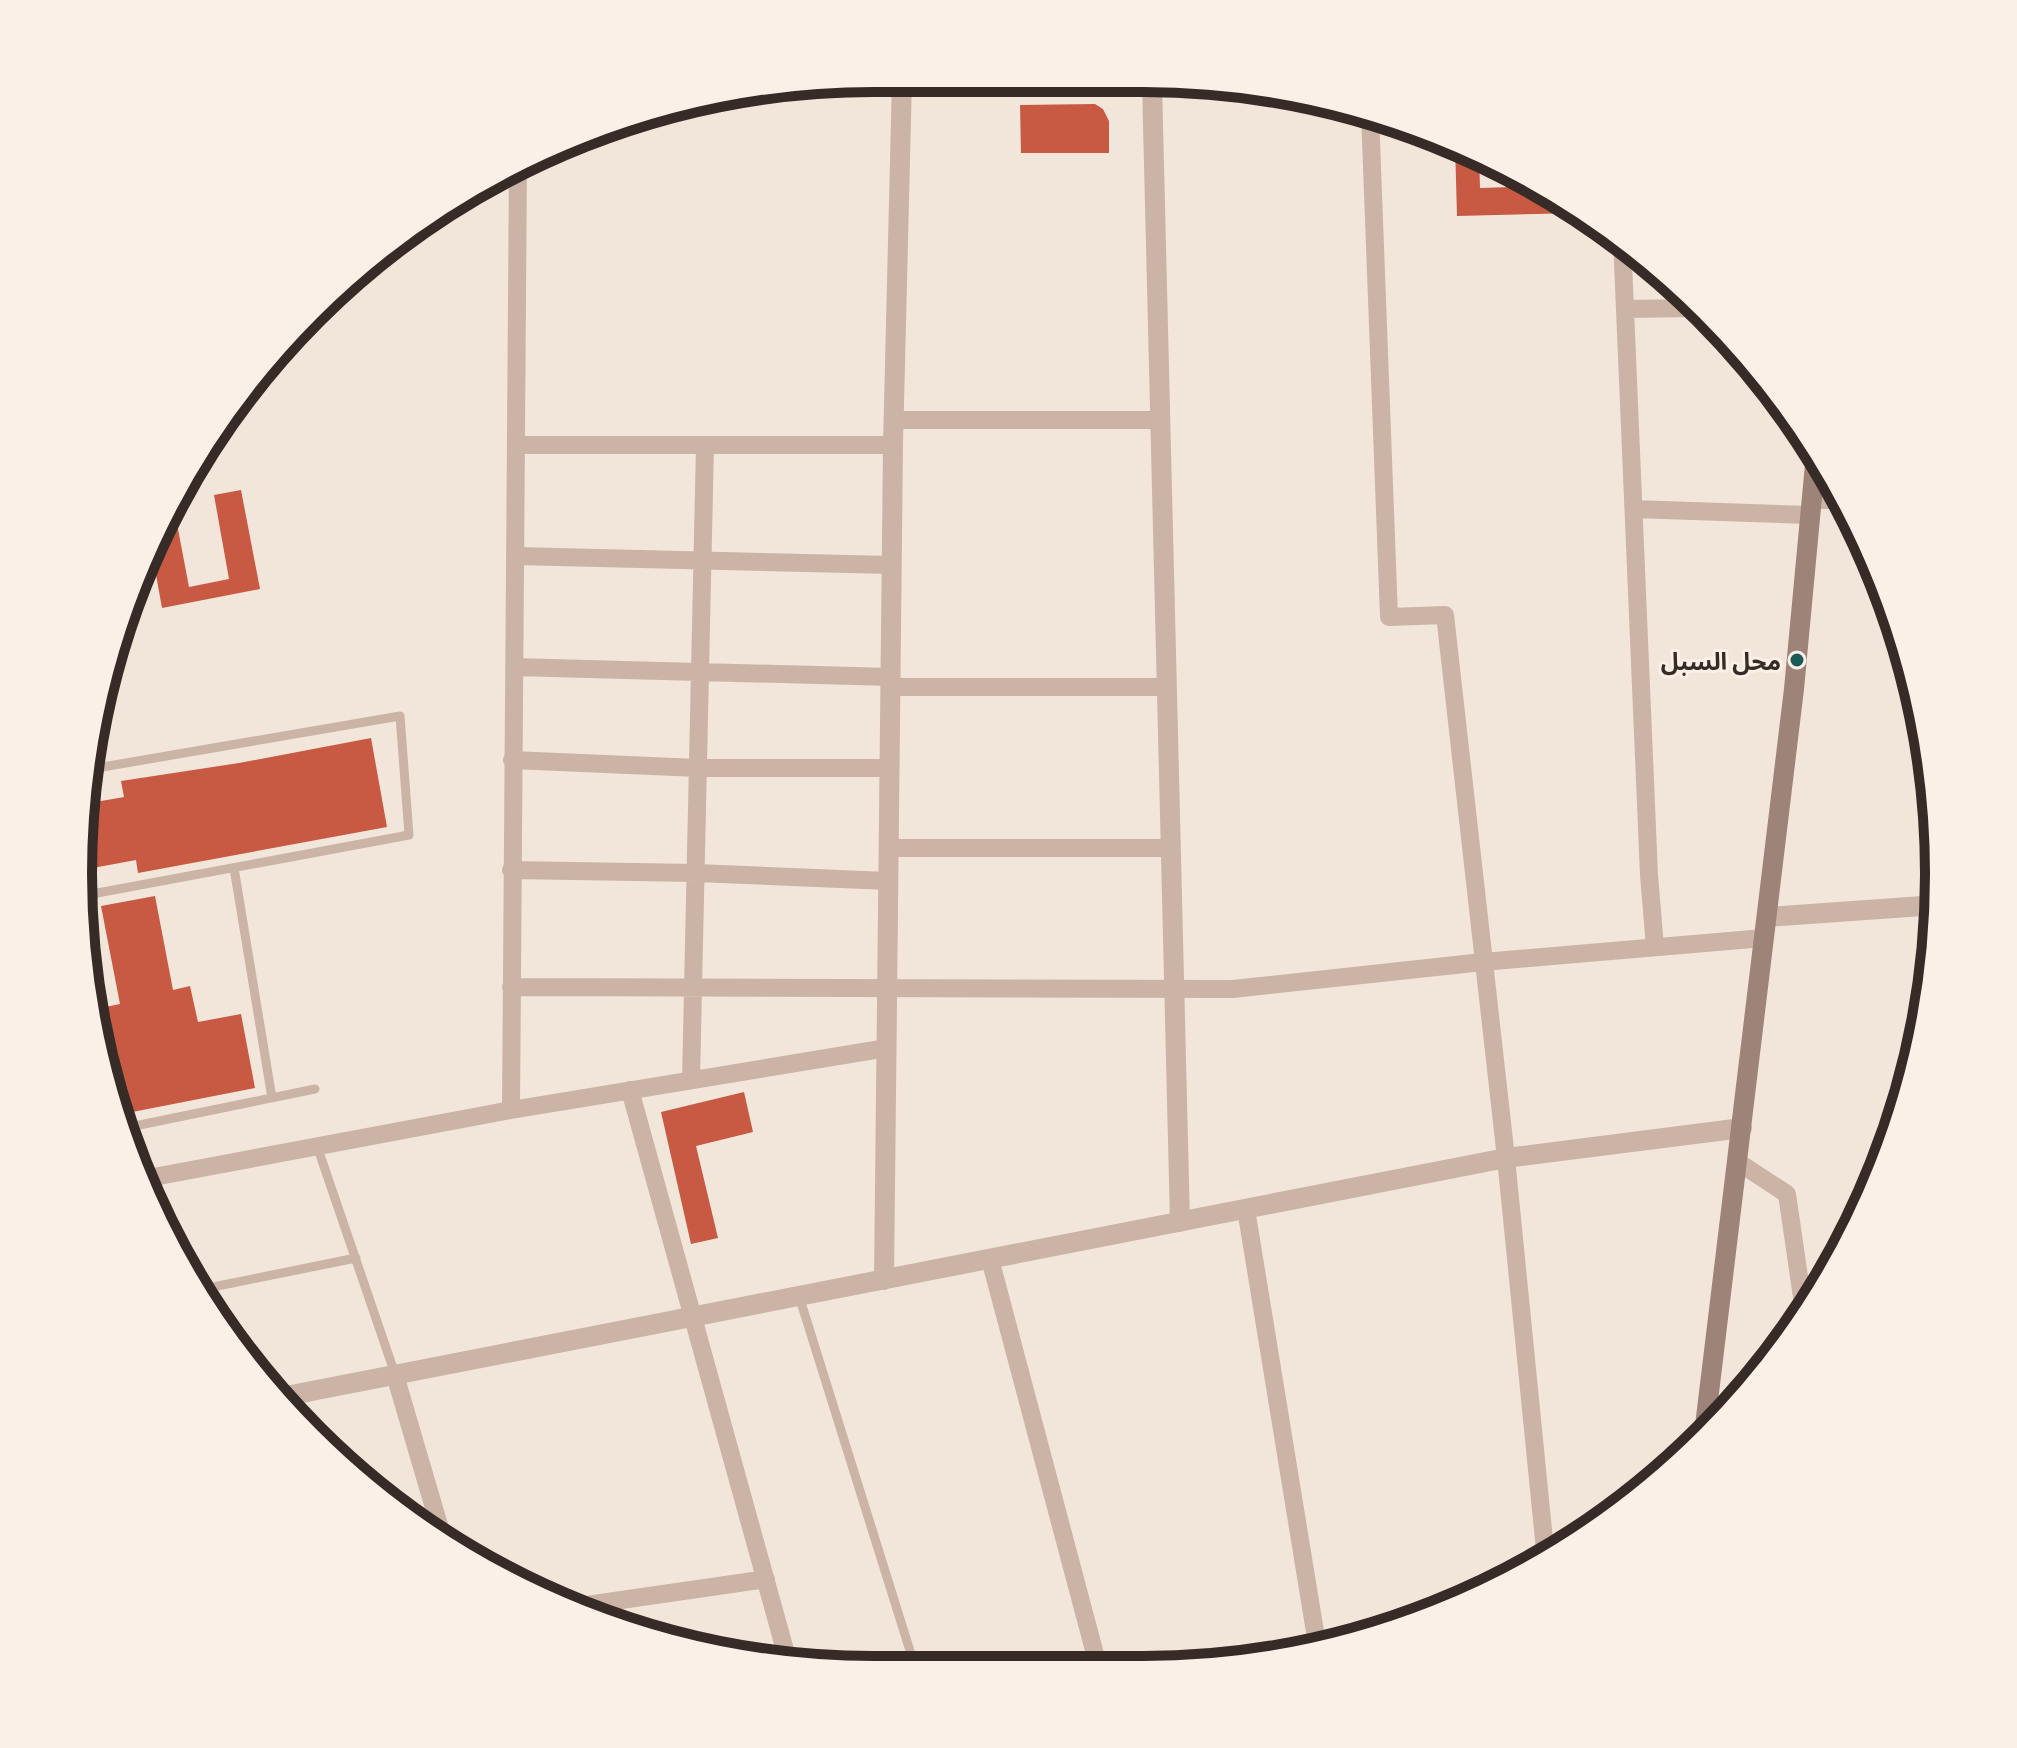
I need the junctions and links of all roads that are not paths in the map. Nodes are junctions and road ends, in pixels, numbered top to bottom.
1 (902, 92) edge
2 (1152, 92) edge
3 (1370, 127) edge
4 (518, 178) edge
5 (1623, 257) edge
6 (1682, 308) edge
7 (1625, 309) junction
8 (894, 420) junction
9 (1161, 420) junction
10 (518, 445) junction
11 (705, 445) junction
12 (893, 445) junction
13 (1814, 474) edge
14 (1831, 503) edge
15 (1812, 507) junction
16 (1634, 509) junction
17 (516, 556) junction
18 (703, 561) junction
19 (892, 565) junction
20 (514, 667) junction
21 (701, 671) junction
22 (891, 682) junction
23 (1167, 687) junction
24 (512, 760) junction
25 (100, 767) edge
26 (698, 768) junction
27 (889, 768) junction
28 (889, 848) junction
29 (1171, 848) junction
30 (234, 868) junction
31 (511, 870) junction
32 (696, 873) junction
33 (888, 881) junction
34 (93, 894) edge
35 (1924, 906) edge
36 (1767, 917) junction
37 (1764, 938) junction
38 (1655, 947) junction
39 (1483, 962) junction
40 (511, 987) junction
41 (693, 987) junction
42 (887, 987) junction
43 (1174, 991) junction
44 (887, 1048) junction
45 (691, 1080) junction
46 (315, 1089) dead end
47 (630, 1090) junction
48 (272, 1098) junction
49 (511, 1110) junction
50 (134, 1126) edge
51 (1742, 1128) junction
52 (317, 1146) junction
53 (1506, 1158) junction
54 (1738, 1162) junction
55 (154, 1177) edge
56 (1246, 1209) junction
57 (1180, 1222) junction
58 (356, 1258) junction
59 (990, 1259) junction
60 (884, 1280) junction
61 (211, 1287) edge
62 (1802, 1294) edge
63 (799, 1296) junction
64 (693, 1317) junction
65 (395, 1375) junction
66 (291, 1395) edge
67 (1706, 1416) edge
68 (438, 1523) edge
69 (1544, 1544) edge
70 (766, 1579) junction
71 (596, 1604) edge
72 (1316, 1636) edge
73 (785, 1650) edge
74 (912, 1656) edge
75 (1096, 1656) edge

1 - 8 street
2 - 9 street
3 - 39 street
4 - 10 street
5 - 7 street
6 - 7 street
7 - 16 street
8 - 9 street
8 - 12 street
9 - 23 street
10 - 11 street
10 - 17 street
11 - 12 street
11 - 18 street
12 - 19 street
13 - 15 main road
14 - 15 street
15 - 16 street
15 - 36 main road
16 - 38 street
17 - 18 street
17 - 20 street
18 - 19 street
18 - 21 street
19 - 22 street
20 - 21 street
20 - 24 street
21 - 22 street
21 - 26 street
22 - 23 street
22 - 27 street
23 - 29 street
24 - 26 street
24 - 31 street
25 - 30 lane
26 - 27 street
26 - 32 street
27 - 28 street
28 - 29 street
28 - 33 street
29 - 43 street
30 - 34 lane
30 - 48 lane
31 - 32 street
31 - 40 street
32 - 33 street
32 - 41 street
33 - 42 street
35 - 36 street
36 - 37 main road
37 - 38 street
37 - 51 main road
38 - 39 street
39 - 43 street
39 - 53 street
40 - 41 street
40 - 49 street
41 - 42 street
41 - 45 street
42 - 43 street
42 - 44 street
43 - 57 street
44 - 45 street
44 - 60 street
45 - 47 street
46 - 48 lane
47 - 49 street
47 - 64 street
48 - 50 lane
49 - 52 street
51 - 53 street
51 - 54 main road
52 - 55 street
52 - 58 lane
53 - 56 street
53 - 69 street
54 - 62 street
54 - 67 main road
56 - 57 street
56 - 72 street
57 - 59 street
58 - 61 lane
58 - 65 lane
59 - 60 street
59 - 75 street
60 - 63 street
63 - 64 street
63 - 74 lane
64 - 65 street
64 - 70 street
65 - 66 street
65 - 68 street
70 - 71 street
70 - 73 street

